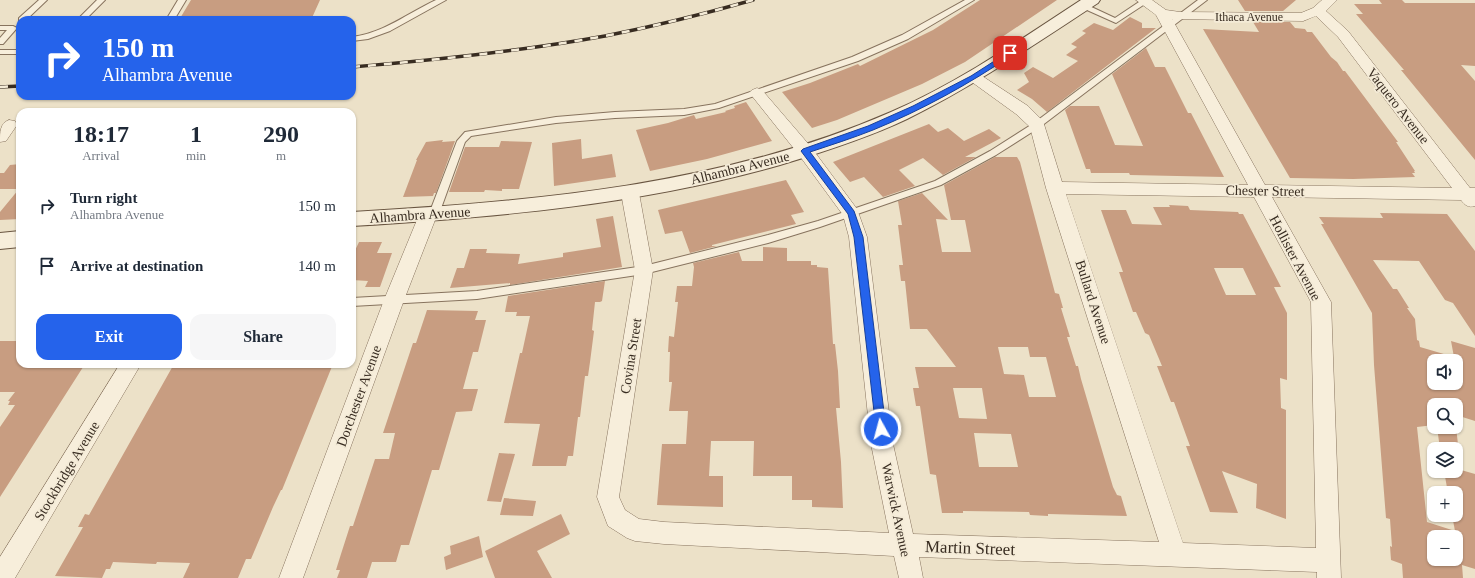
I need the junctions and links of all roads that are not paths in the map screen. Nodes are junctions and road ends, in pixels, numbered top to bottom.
1 (43, 0) edge
2 (101, 0) edge
3 (182, 0) edge
4 (442, 0) edge
5 (970, 0) edge
6 (1145, 0) edge
7 (1203, 0) edge
8 (1330, 0) edge
9 (1087, 3) edge
10 (1318, 11) junction
11 (26, 16) edge
12 (85, 16) edge
13 (172, 16) edge
14 (1170, 18) junction
15 (16, 25) edge
16 (0, 28) edge
17 (13, 28) junction
18 (356, 38) edge
19 (0, 42) edge
20 (0, 52) edge
21 (16, 52) edge
22 (974, 77) junction
23 (757, 93) junction
24 (1037, 125) junction
25 (805, 151) junction
26 (1055, 188) junction
27 (1259, 190) junction
28 (630, 193) junction
29 (1472, 198) edge
30 (852, 213) junction
31 (431, 214) junction
32 (356, 220) edge
33 (16, 239) edge
34 (0, 241) edge
35 (644, 270) junction
36 (394, 300) junction
37 (356, 302) edge
38 (129, 368) edge
39 (616, 518) joint
40 (903, 546) junction
41 (1175, 554) junction
42 (1328, 569) edge
43 (1, 578) edge
44 (291, 578) edge
45 (911, 578) edge

1 - 11 lane
2 - 12 lane
3 - 13 lane
4 - 18 lane
5 - 23 lane
6 - 9 lane
6 - 14 street, Hollister Avenue
7 - 14 lane
8 - 10 street, Ithaca Avenue
9 - 22 main road, Alhambra Avenue
10 - 14 street, Ithaca Avenue
10 - 29 street, Vaquero Avenue
14 - 24 lane
14 - 27 street, Hollister Avenue
15 - 17 lane
16 - 17 lane
17 - 19 lane
20 - 21 lane
22 - 24 street, Bullard Avenue
22 - 25 main road, Alhambra Avenue
23 - 25 street, Warwick Avenue
23 - 31 lane
24 - 26 street, Bullard Avenue
24 - 30 lane
25 - 28 main road, Alhambra Avenue
25 - 30 street, Warwick Avenue
26 - 27 street, Chester Street
26 - 41 street, Bullard Avenue
27 - 29 street, Chester Street
27 - 42 street, Hollister Avenue
28 - 31 main road, Alhambra Avenue
28 - 35 street, Covina Street
30 - 35 lane
30 - 40 street, Warwick Avenue
31 - 32 main road, Alhambra Avenue
31 - 36 street, Dorchester Avenue
33 - 34 main road
35 - 36 lane
35 - 39 street, Covina Street
36 - 37 lane
36 - 44 street, Dorchester Avenue
38 - 43 street, Stockbridge Avenue
39 - 40 street, Martin Street
40 - 41 street, Martin Street
40 - 45 street, Warwick Avenue
41 - 42 street, Martin Street

